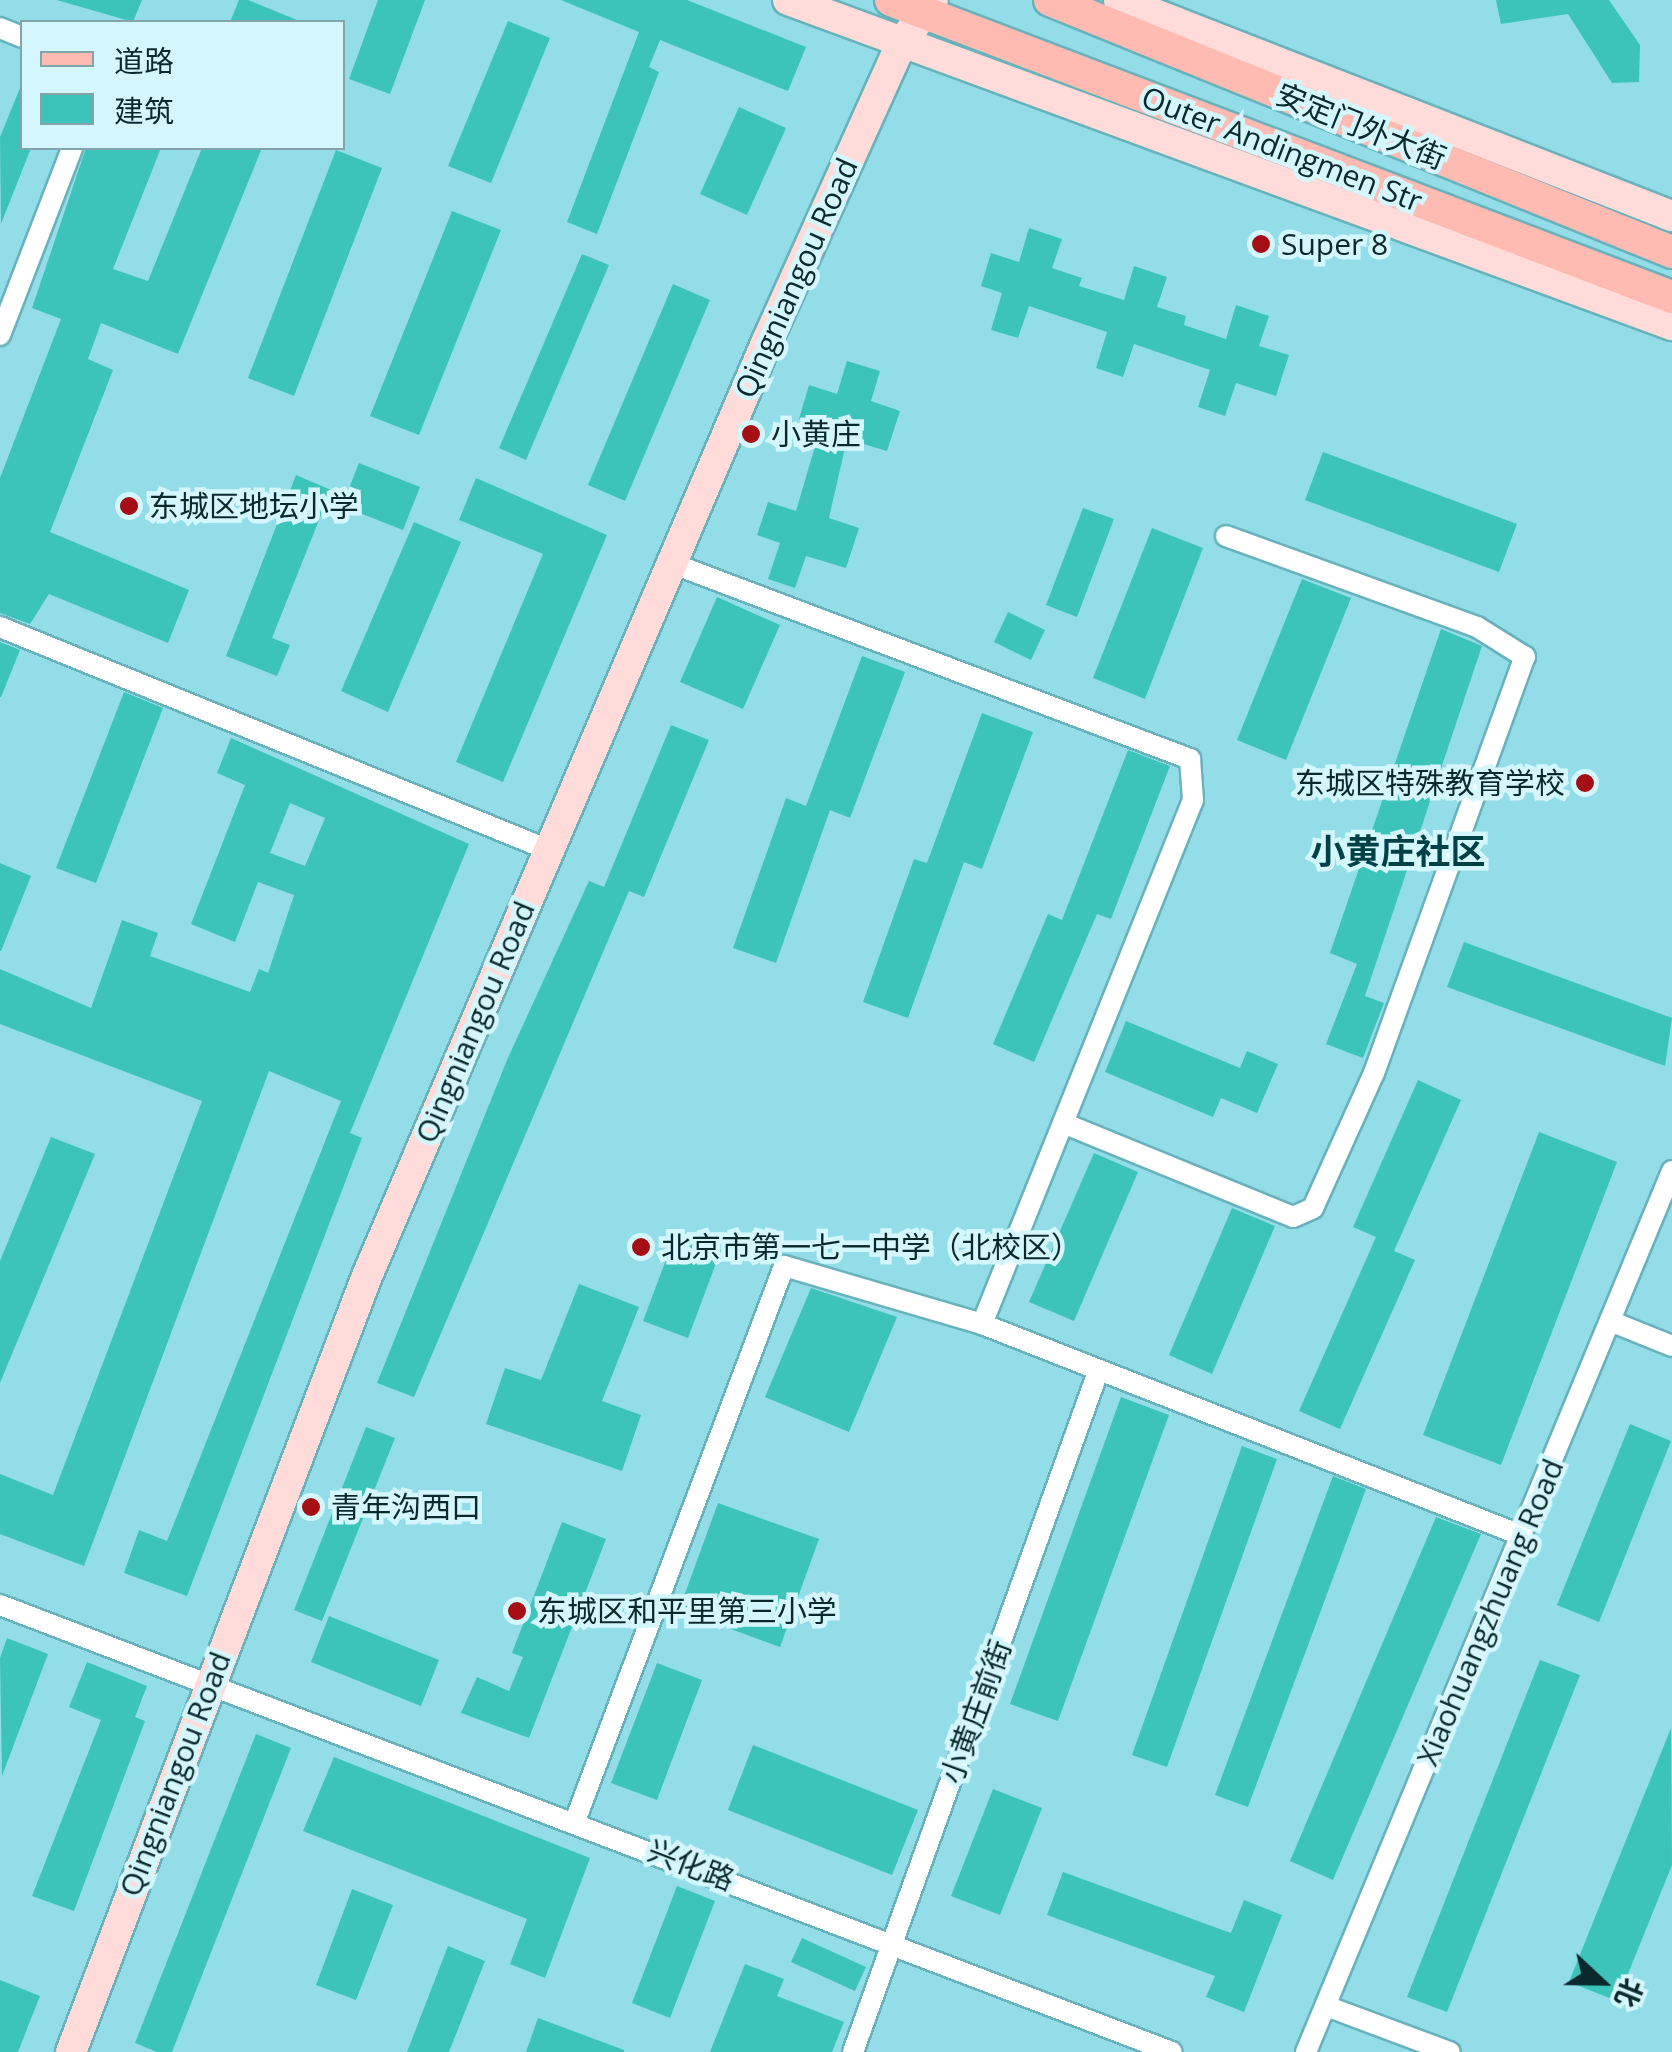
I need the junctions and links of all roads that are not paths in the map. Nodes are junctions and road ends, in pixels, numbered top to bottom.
1 (788, 0) edge
2 (892, 0) edge
3 (1050, 0) edge
4 (1119, 0) edge
5 (930, 7) edge
6 (900, 44) junction
7 (71, 150) edge
8 (1672, 216) edge
9 (1672, 252) edge
10 (1672, 297) edge
11 (1672, 324) edge
12 (0, 335) edge
13 (1226, 536) dead end
14 (671, 564) junction
15 (0, 627) edge
16 (549, 850) junction
17 (1063, 1124) junction
18 (1672, 1170) edge
19 (1610, 1321) junction
20 (982, 1324) junction
21 (1672, 1346) edge
22 (1098, 1372) junction
23 (1523, 1536) junction
24 (0, 1606) edge
25 (210, 1683) junction
26 (574, 1821) junction
27 (894, 1942) junction
28 (1326, 2006) junction
29 (71, 2052) edge
30 (853, 2052) edge
31 (1172, 2052) edge
32 (1306, 2052) edge
33 (1450, 2052) edge

1 - 6 street
2 - 5 main road, Outer Andingmen Str
3 - 9 main road, 安定门外大街
4 - 8 street
5 - 6 street, Qingniangou Road
5 - 10 main road, Outer Andingmen Str
6 - 11 street
6 - 14 street, Qingniangou Road
7 - 12 street
13 - 17 street
14 - 16 street, Qingniangou Road
14 - 17 street
15 - 16 street
16 - 25 street, Qingniangou Road
17 - 20 street
18 - 19 street, Xiaohuangzhuang Road
19 - 21 street
19 - 23 street, Xiaohuangzhuang Road
20 - 22 street
20 - 26 street
22 - 23 street
22 - 27 street, 小黄庄前街
23 - 28 street, Xiaohuangzhuang Road
24 - 25 street, 兴化路
25 - 26 street, 兴化路
25 - 29 street, Qingniangou Road
26 - 27 street, 兴化路
27 - 30 street, 小黄庄前街
27 - 31 street, 兴化路
28 - 32 street, Xiaohuangzhuang Road
28 - 33 street

